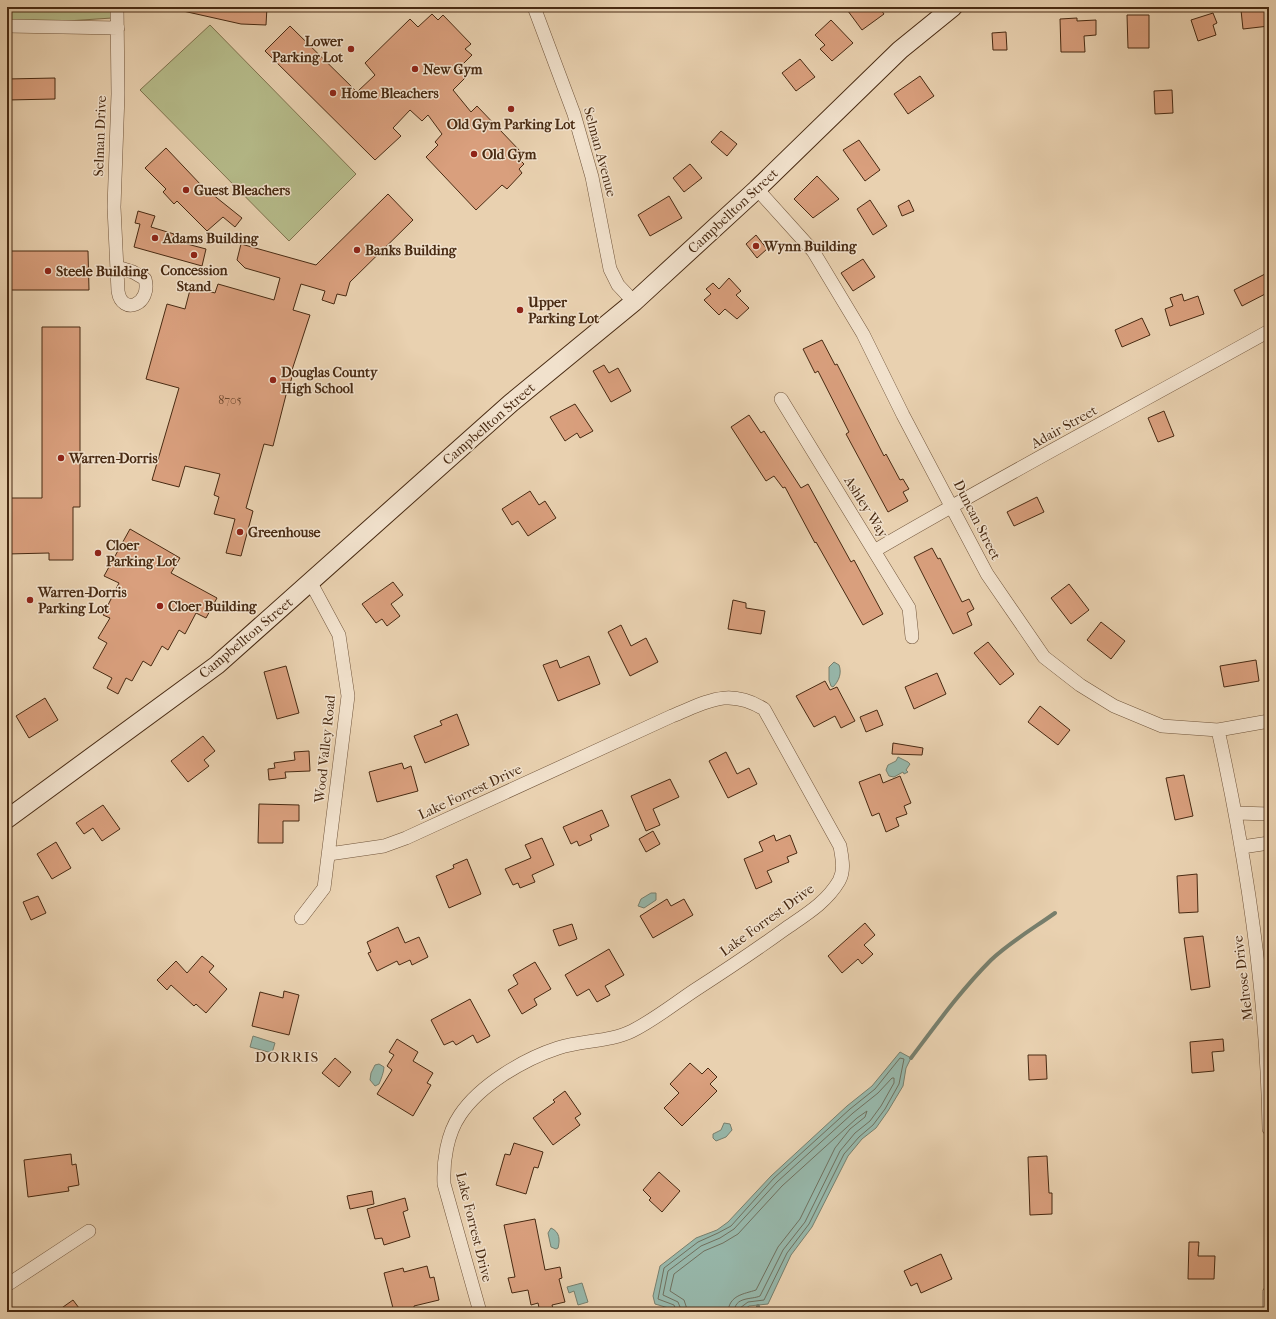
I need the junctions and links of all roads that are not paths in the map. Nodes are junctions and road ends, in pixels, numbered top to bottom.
1 (117, 7) edge
2 (534, 7) edge
3 (953, 7) edge
4 (7, 26) edge
5 (118, 28) junction
6 (757, 189) junction
7 (117, 267) dead end
8 (634, 302) junction
9 (1269, 331) edge
10 (781, 399) dead end
11 (952, 506) junction
12 (874, 551) junction
13 (311, 583) junction
14 (912, 637) dead end
15 (1269, 721) edge
16 (1218, 730) junction
17 (1237, 813) junction
18 (1269, 814) edge
19 (7, 819) edge
20 (1269, 843) edge
21 (1242, 846) junction
22 (329, 854) junction
23 (301, 918) dead end
24 (1266, 1001) edge
25 (1269, 1129) edge
26 (89, 1231) dead end
27 (7, 1285) edge
28 (1269, 1293) edge
29 (480, 1312) edge
30 (1269, 1312) edge

1 - 5 street, Selman Drive
2 - 8 street, Selman Avenue
3 - 6 main road, Campbellton Street
4 - 5 street
5 - 7 street, Selman Drive
6 - 8 main road, Campbellton Street
6 - 11 street, Duncan Street
8 - 13 main road, Campbellton Street
9 - 11 street, Adair Street
10 - 12 street, Ashley Way
11 - 12 street, Adair Street
11 - 16 street, Duncan Street
12 - 14 street, Ashley Way
13 - 19 main road, Campbellton Street
13 - 22 street, Wood Valley Road
15 - 16 street, Duncan Street
16 - 17 street, Melrose Drive
17 - 18 street
17 - 21 street, Melrose Drive
20 - 21 street
21 - 24 street, Melrose Drive
22 - 23 street, Wood Valley Road
22 - 29 street, Lake Forrest Drive
24 - 25 street, Melrose Drive
26 - 27 street
28 - 30 street

